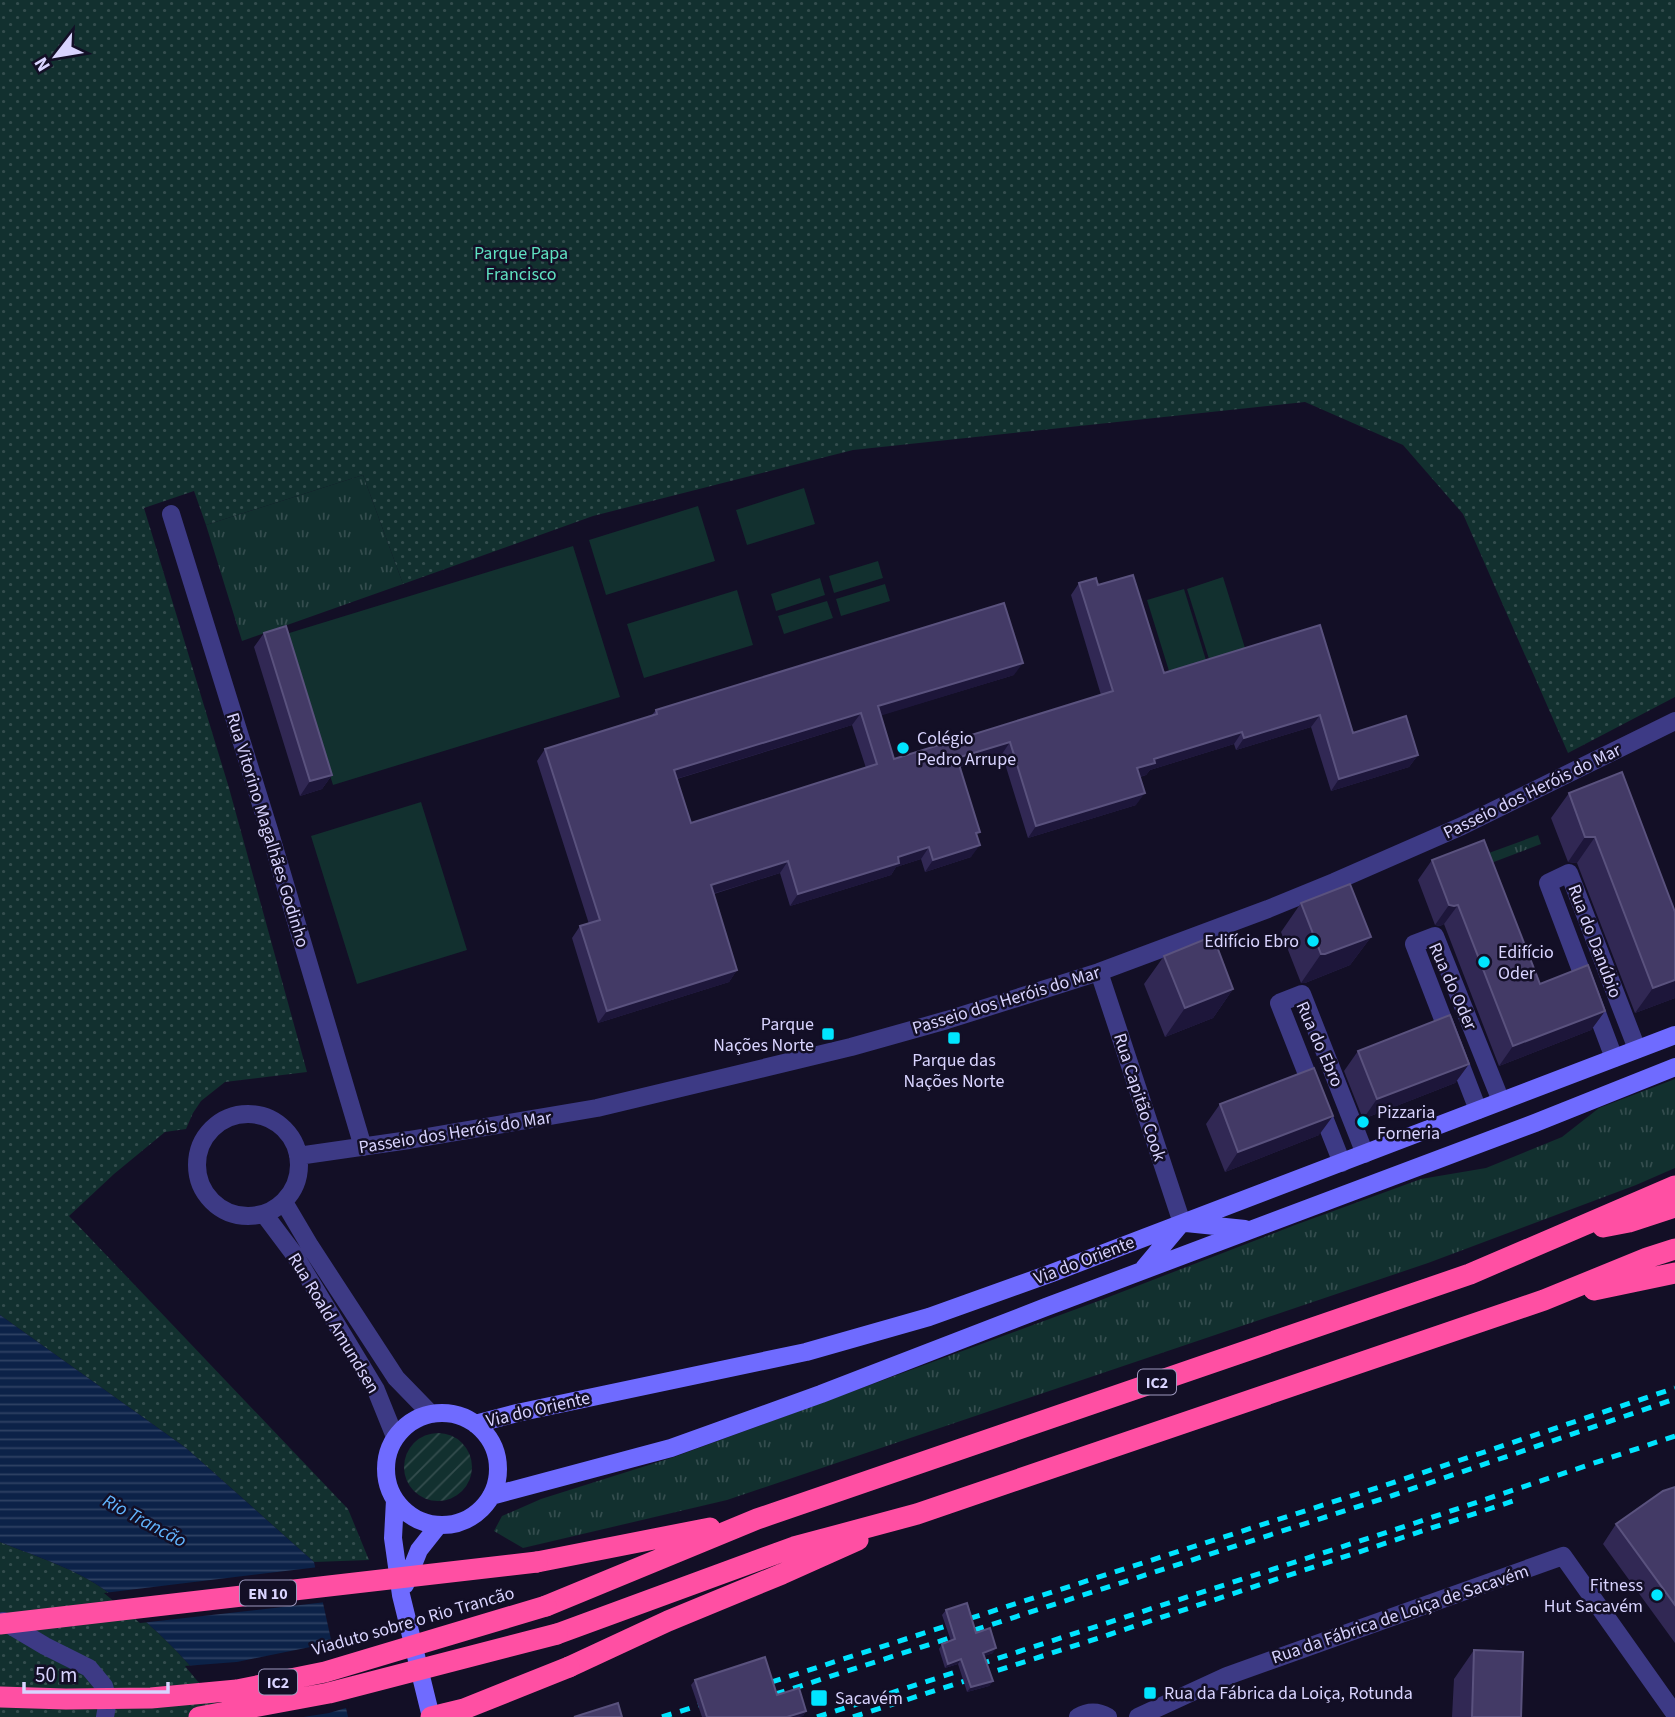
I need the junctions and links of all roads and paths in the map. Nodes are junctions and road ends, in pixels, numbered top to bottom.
1 (171, 514) dead end
2 (1675, 721) edge
3 (1099, 972) junction
4 (1675, 1035) edge
5 (1637, 1049) junction
6 (1614, 1058) junction
7 (1675, 1067) edge
8 (1501, 1101) junction
9 (1478, 1110) junction
10 (363, 1147) junction
11 (1365, 1154) junction
12 (298, 1156) junction
13 (1342, 1163) junction
14 (1675, 1186) edge
15 (284, 1202) junction
16 (1675, 1208) edge
17 (264, 1214) junction
18 (1182, 1223) junction
19 (1252, 1229) junction
20 (1554, 1237) junction
21 (1675, 1249) edge
22 (1141, 1271) junction
23 (1675, 1273) edge
24 (1544, 1300) junction
25 (431, 1414) junction
26 (475, 1424) junction
27 (395, 1437) junction
28 (491, 1496) junction
29 (395, 1500) junction
30 (917, 1514) junction
31 (757, 1519) junction
32 (438, 1526) junction
33 (401, 1595) junction
34 (0, 1622) edge
35 (0, 1697) edge
36 (1675, 1714) edge
37 (105, 1717) edge
38 (199, 1717) edge
39 (431, 1717) edge
40 (1078, 1717) edge
41 (1108, 1717) edge
42 (1138, 1717) edge

1 - 10 street, Rua Vitorino Magalhães Godinho
2 - 3 street, Passeio dos Heróis do Mar
3 - 10 street, Passeio dos Heróis do Mar
3 - 18 street, Rua Capitão Cook
4 - 5 street, Via do Oriente
5 - 6 street, Via do Oriente
5 - 6 street, Rua do Danúbio
6 - 8 street, Via do Oriente
7 - 19 street, Via do Oriente
8 - 9 street, Via do Oriente
8 - 9 street, Rua do Oder
9 - 11 street, Via do Oriente
10 - 12 street, Passeio dos Heróis do Mar
11 - 13 street, Via do Oriente
11 - 13 street, Rua do Ebro
12 - 15 street
12 - 17 street
13 - 18 street, Via do Oriente
14 - 20 highway
15 - 17 street
15 - 25 street, Rua Roald Amundsen
16 - 20 highway, IC2
17 - 27 street, Rua Roald Amundsen
18 - 19 street
18 - 22 street
18 - 26 street, Via do Oriente
19 - 22 street, Via do Oriente
20 - 31 highway, IC2
21 - 24 highway, IC2
22 - 28 street, Via do Oriente
23 - 24 highway
24 - 30 highway, IC2
25 - 26 street
25 - 27 street
26 - 28 street
27 - 29 street
28 - 32 street
29 - 32 street
29 - 33 street
30 - 38 highway, IC2, bridge
30 - 39 highway, bridge
31 - 34 highway, EN 10, bridge
31 - 35 highway, Viaduto sobre o Rio Trancão / IC2, bridge
32 - 33 street
33 - 39 street
34 - 37 street
36 - 42 street, Rua da Fábrica de Loiça de Sacavém
40 - 41 street

